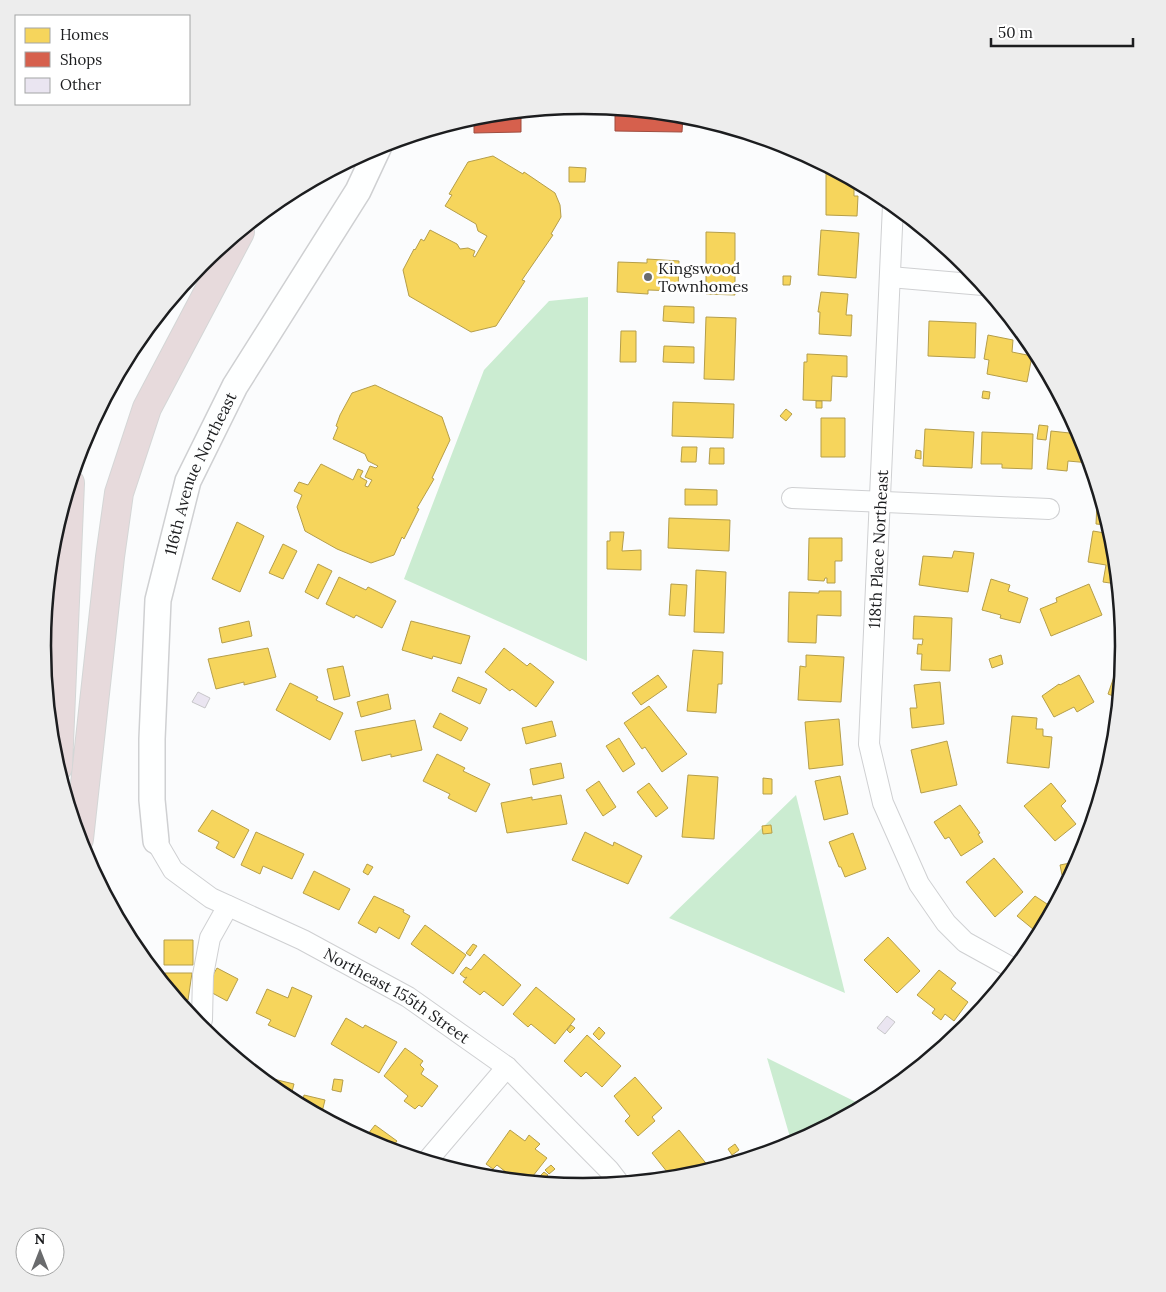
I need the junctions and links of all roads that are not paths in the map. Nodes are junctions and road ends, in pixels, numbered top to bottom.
1 (373, 158) edge
2 (893, 214) edge
3 (233, 245) edge
4 (890, 277) junction
5 (973, 284) edge
6 (792, 498) dead end
7 (881, 502) junction
8 (69, 508) edge
9 (1049, 508) dead end
10 (59, 738) edge
11 (81, 822) edge
12 (156, 840) joint
13 (228, 906) junction
14 (1008, 966) edge
15 (202, 1017) edge
16 (507, 1067) junction
17 (431, 1156) edge
18 (614, 1177) edge

1 - 12 street, 116th Avenue Northeast
2 - 4 street, 118th Place Northeast
3 - 11 highway
4 - 5 street
4 - 7 street, 118th Place Northeast
6 - 7 street
7 - 9 street
7 - 14 street, 118th Place Northeast
8 - 10 highway
12 - 13 street, Northeast 155th Street
13 - 15 street
13 - 16 street, Northeast 155th Street
16 - 17 street
16 - 18 street, Northeast 155th Street

